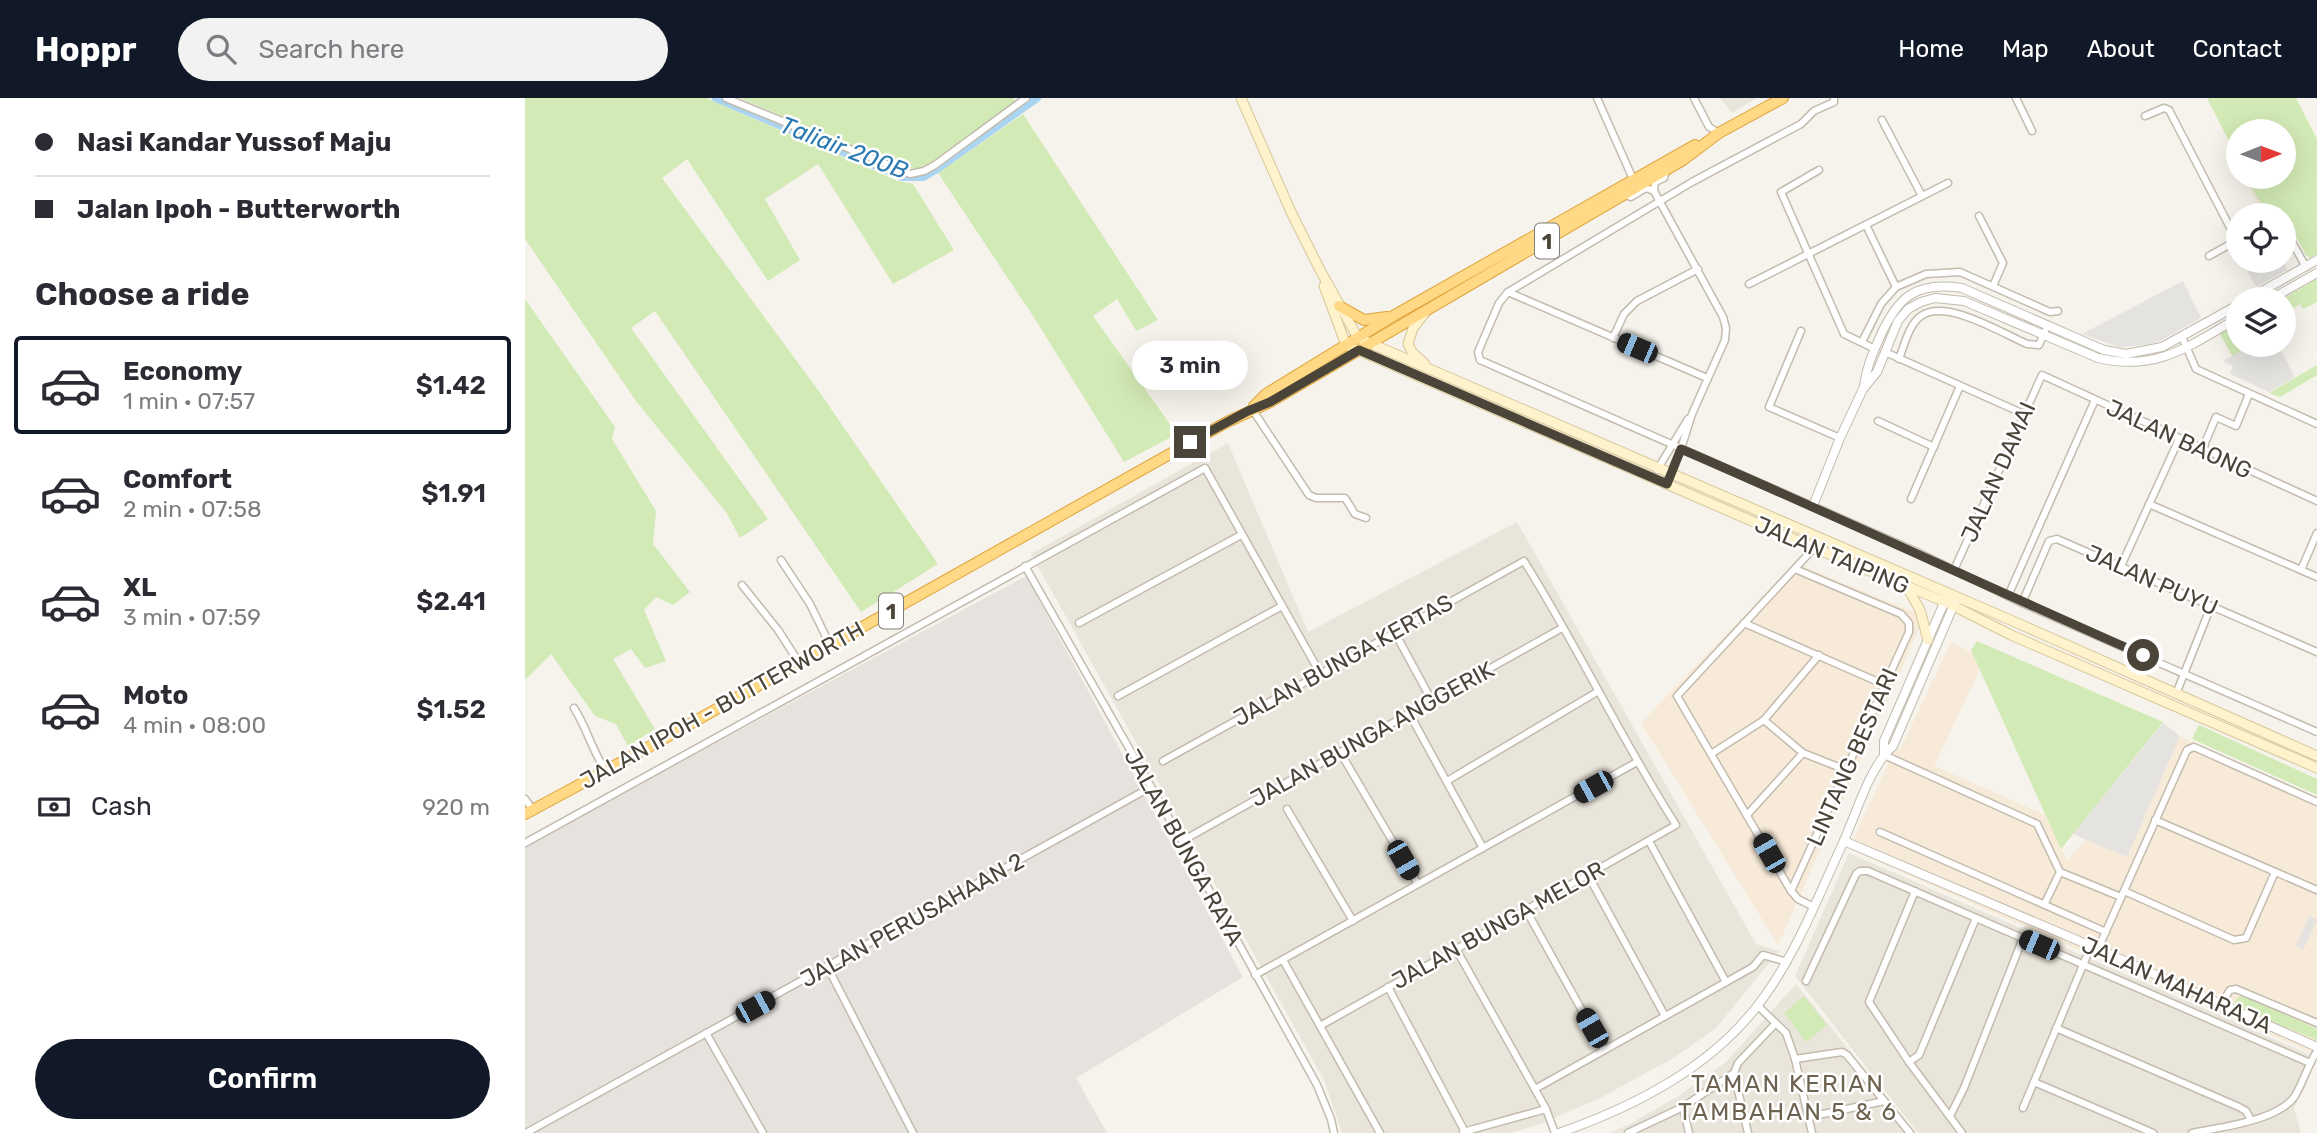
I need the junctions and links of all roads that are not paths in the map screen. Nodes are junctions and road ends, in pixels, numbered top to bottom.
1 (726, 98) edge
2 (1026, 98) edge
3 (1241, 98) edge
4 (1597, 98) edge
5 (1694, 98) edge
6 (1783, 98) edge
7 (1834, 98) edge
8 (2016, 98) edge
9 (1766, 102) edge
10 (2145, 116) dead end
11 (1882, 120) dead end
12 (2032, 131) dead end
13 (1719, 132) junction
14 (1667, 170) junction
15 (1819, 170) dead end
16 (1633, 179) junction
17 (1948, 183) dead end
18 (1654, 191) junction
19 (1624, 195) junction
20 (1922, 196) junction
21 (1660, 201) junction
22 (1979, 216) dead end
23 (2226, 219) edge
24 (1865, 225) junction
25 (2226, 246) edge
26 (2296, 249) edge
27 (1810, 253) junction
28 (2209, 256) dead end
29 (2317, 260) edge
30 (2306, 267) junction
31 (1698, 269) junction
32 (1319, 270) junction
33 (2317, 273) edge
34 (1749, 284) dead end
35 (1993, 286) junction
36 (2270, 287) edge
37 (2292, 287) edge
38 (1896, 288) junction
39 (1508, 292) junction
40 (1339, 306) junction
41 (2058, 311) dead end
42 (2226, 312) edge
43 (1423, 314) junction
44 (1393, 316) junction
45 (2226, 325) edge
46 (2048, 326) junction
47 (1801, 331) dead end
48 (2043, 335) junction
49 (2182, 337) junction
50 (1357, 338) junction
51 (1613, 338) junction
52 (1862, 342) junction
53 (1371, 343) junction
54 (1346, 345) junction
55 (2186, 347) junction
56 (1875, 349) junction
57 (1359, 350) junction
58 (1885, 352) junction
59 (1899, 359) junction
60 (1430, 369) junction
61 (2042, 375) joint
62 (1707, 378) junction
63 (1960, 386) junction
64 (1863, 389) junction
65 (2249, 394) junction
66 (2095, 400) junction
67 (1250, 410) junction
68 (1692, 414) junction
69 (2024, 414) junction
70 (1878, 421) dead end
71 (2317, 424) edge
72 (1840, 438) junction
73 (2179, 439) junction
74 (1671, 444) junction
75 (1934, 447) junction
76 (1681, 449) junction
77 (2202, 450) junction
78 (1658, 468) junction
79 (1671, 473) junction
80 (1653, 477) junction
81 (1667, 484) junction
82 (1911, 499) dead end
83 (2317, 501) edge
84 (2149, 505) junction
85 (1813, 506) junction
86 (1366, 518) dead end
87 (2317, 533) edge
88 (1241, 536) junction
89 (1814, 548) junction
90 (781, 560) dead end
91 (1025, 566) junction
92 (2121, 566) junction
93 (1795, 569) junction
94 (1954, 570) junction
95 (2301, 570) junction
96 (2317, 577) edge
97 (742, 585) dead end
98 (1906, 586) junction
99 (2008, 596) junction
100 (1950, 599) junction
101 (2022, 603) junction
102 (1282, 606) junction
103 (2211, 607) junction
104 (1079, 623) dead end
105 (1744, 623) junction
106 (1562, 628) junction
107 (1394, 631) junction
108 (1928, 640) junction
109 (830, 645) junction
110 (2317, 652) edge
111 (1819, 655) junction
112 (798, 661) junction
113 (1320, 673) junction
114 (2184, 673) junction
115 (1885, 685) junction
116 (1597, 692) junction
117 (2175, 694) junction
118 (1118, 696) dead end
119 (1431, 701) junction
120 (574, 708) dead end
121 (1409, 713) junction
122 (1764, 720) junction
123 (2317, 732) edge
124 (1340, 752) junction
125 (1803, 753) junction
126 (1711, 754) junction
127 (1884, 755) junction
128 (2317, 756) edge
129 (1163, 761) dead end
130 (1637, 762) junction
131 (2317, 768) edge
132 (1846, 770) junction
133 (606, 771) junction
134 (1447, 781) junction
135 (1151, 787) junction
136 (525, 799) edge
137 (2317, 802) edge
138 (1287, 809) dead end
139 (528, 812) edge
140 (1747, 815) junction
141 (2155, 820) junction
142 (1880, 832) dead end
143 (1182, 841) junction
144 (1649, 841) junction
145 (1845, 841) junction
146 (525, 843) edge
147 (1483, 848) junction
148 (2060, 872) junction
149 (2275, 872) junction
150 (1588, 875) junction
151 (1416, 881) dead end
152 (2317, 890) edge
153 (1791, 891) junction
154 (1915, 891) junction
155 (2122, 894) junction
156 (2045, 904) junction
157 (1814, 907) junction
158 (1526, 910) junction
159 (1976, 918) junction
160 (1353, 921) junction
161 (2106, 932) junction
162 (2023, 938) junction
163 (2095, 947) junction
164 (1456, 949) junction
165 (1283, 960) junction
166 (1787, 962) junction
167 (2083, 964) junction
168 (827, 966) junction
169 (1255, 975) junction
170 (1806, 981) dead end
171 (1725, 982) junction
172 (1388, 987) junction
173 (2221, 1004) junction
174 (1758, 1006) junction
175 (1665, 1016) junction
176 (2317, 1023) edge
177 (1775, 1024) junction
178 (1320, 1026) junction
179 (2056, 1028) junction
180 (706, 1033) junction
181 (2317, 1049) edge
182 (1604, 1050) junction
183 (1795, 1059) junction
184 (1909, 1062) junction
185 (2310, 1063) junction
186 (1734, 1073) junction
187 (2033, 1082) junction
188 (1535, 1089) junction
189 (1884, 1101) junction
190 (1683, 1107) junction
191 (2023, 1108) dead end
192 (1546, 1109) junction
193 (1950, 1116) junction
194 (1809, 1117) junction
195 (2251, 1120) junction
196 (1463, 1132) edge
197 (526, 1133) edge
198 (763, 1133) edge
199 (913, 1133) edge
200 (1334, 1133) edge
201 (1380, 1133) edge
202 (1557, 1133) edge
203 (1628, 1133) edge
204 (1689, 1133) edge
205 (1748, 1133) edge
206 (1812, 1133) edge
207 (1910, 1133) edge
208 (1962, 1133) edge
209 (2153, 1133) edge
210 (2192, 1133) edge

1 - 2 street
3 - 32 main road
4 - 16 street
5 - 13 street
6 - 9 highway, JALAN IPOH - BUTTERWORTH / 1
7 - 21 street
8 - 12 street
9 - 13 highway, JALAN IPOH - BUTTERWORTH / 1
10 - 23 street
11 - 20 street
13 - 14 highway, JALAN IPOH - BUTTERWORTH / 1
13 - 16 highway, JALAN IPOH - BUTTERWORTH / 1
14 - 18 street
14 - 19 highway, JALAN IPOH - BUTTERWORTH / 1
15 - 27 street
16 - 44 highway, JALAN IPOH - BUTTERWORTH / 1
17 - 20 street
18 - 19 street
18 - 21 street
19 - 43 highway, JALAN IPOH - BUTTERWORTH / 1
20 - 24 street
21 - 31 street
21 - 39 street
22 - 35 street
24 - 27 street
24 - 38 street
25 - 28 street
26 - 30 street
27 - 34 street
27 - 52 street
29 - 30 street
30 - 36 street
31 - 51 street
31 - 62 street
32 - 40 main road
32 - 54 main road
33 - 37 street
35 - 38 street
35 - 41 street
38 - 52 street
39 - 51 street
39 - 74 street
40 - 44 highway
40 - 50 main road
42 - 49 street
43 - 53 highway, JALAN IPOH - BUTTERWORTH / 1
43 - 60 main road
44 - 50 highway, JALAN IPOH - BUTTERWORTH / 1
45 - 55 street
46 - 48 street
46 - 49 street
46 - 56 street
47 - 72 street
48 - 55 street
48 - 58 street
48 - 59 street
49 - 55 street
50 - 53 main road, JALAN TAIPING
50 - 54 highway, JALAN IPOH - BUTTERWORTH / 1
51 - 62 street
52 - 56 street
53 - 57 highway, JALAN IPOH - BUTTERWORTH / 1
53 - 60 main road, JALAN TAIPING
54 - 57 main road, JALAN TAIPING
54 - 67 highway, JALAN IPOH - BUTTERWORTH / 1
55 - 65 street
56 - 64 street
57 - 67 highway, JALAN IPOH - BUTTERWORTH / 1
57 - 80 main road, JALAN TAIPING
58 - 59 street
58 - 64 street
59 - 63 street
60 - 78 main road, JALAN TAIPING
61 - 66 street, JALAN BAONG
61 - 69 street, JALAN DAMAI
62 - 68 street
63 - 69 street
63 - 75 street
64 - 72 street
65 - 71 street
65 - 77 street
66 - 73 street, JALAN BAONG
66 - 99 street
67 - 86 street
67 - 109 highway, JALAN IPOH - BUTTERWORTH / 1
68 - 74 street
68 - 76 street
69 - 94 street, JALAN DAMAI
70 - 75 street
72 - 85 street
73 - 77 street, JALAN BAONG
73 - 84 street
74 - 76 street
74 - 78 street
75 - 82 street
76 - 79 street
76 - 85 street
77 - 83 street, JALAN BAONG
78 - 79 main road, JALAN TAIPING
78 - 80 street
79 - 81 street
79 - 100 main road, JALAN TAIPING
80 - 81 main road, JALAN TAIPING
81 - 89 main road, JALAN TAIPING
84 - 92 street
84 - 95 street
85 - 94 street
87 - 95 street
88 - 91 street
88 - 102 street
88 - 104 street
89 - 93 street
89 - 98 main road, JALAN TAIPING
90 - 109 street
91 - 135 street, JALAN BUNGA RAYA
91 - 146 street
92 - 101 street, JALAN PUYU
92 - 103 street, JALAN PUYU
93 - 105 street
93 - 115 street, LINTANG BESTARI
94 - 99 street
95 - 96 street
97 - 112 street
98 - 100 main road, JALAN TAIPING
98 - 108 main road
99 - 101 street
100 - 108 street
100 - 117 main road, JALAN TAIPING
100 - 127 street
100 - 131 main road, JALAN TAIPING
101 - 114 street
102 - 113 street
102 - 118 street
103 - 110 street, JALAN PUYU
103 - 114 street
105 - 111 street
105 - 126 street
106 - 107 street, JALAN BUNGA KERTAS
106 - 116 street
106 - 119 street, JALAN BUNGA ANGGERIK
107 - 113 street, JALAN BUNGA KERTAS
107 - 119 street
108 - 127 street
109 - 112 highway, JALAN IPOH - BUTTERWORTH / 1
111 - 115 street
111 - 122 street
112 - 133 highway, JALAN IPOH - BUTTERWORTH / 1
113 - 129 street, JALAN BUNGA KERTAS
114 - 117 street
114 - 123 street
115 - 132 street, LINTANG BESTARI
116 - 130 street
116 - 134 street
117 - 128 main road, JALAN TAIPING
119 - 121 street, JALAN BUNGA ANGGERIK
120 - 133 street
121 - 124 street, JALAN BUNGA ANGGERIK
121 - 134 street
122 - 125 street
122 - 126 street
124 - 143 street, JALAN BUNGA ANGGERIK
124 - 151 street
125 - 132 street
125 - 140 street
126 - 140 street
127 - 145 street
127 - 148 street
130 - 144 street, JALAN BUNGA MELOR
130 - 147 street
132 - 153 street, LINTANG BESTARI
133 - 139 highway, JALAN IPOH - BUTTERWORTH / 1
134 - 147 street
135 - 143 street, JALAN BUNGA RAYA
135 - 168 street, JALAN PERUSAHAAN 2
136 - 139 street
137 - 141 street
138 - 160 street
140 - 153 street
141 - 149 street
141 - 155 street
142 - 156 street
143 - 169 street, JALAN BUNGA RAYA
144 - 150 street, JALAN BUNGA MELOR
144 - 171 street
145 - 157 street
145 - 163 street, JALAN MAHARAJA
147 - 160 street
148 - 155 street
148 - 156 street
149 - 152 street
149 - 155 street
150 - 158 street, JALAN BUNGA MELOR
150 - 175 street
153 - 157 street
154 - 159 street
154 - 170 street
154 - 184 street
155 - 161 street
156 - 161 street
157 - 166 street
158 - 164 street, JALAN BUNGA MELOR
158 - 182 street
159 - 162 street
159 - 184 street
160 - 165 street
161 - 163 street
162 - 167 street
162 - 193 street
163 - 167 street
163 - 173 street, JALAN MAHARAJA
164 - 172 street, JALAN BUNGA MELOR
164 - 188 street
165 - 169 street
165 - 178 street
166 - 171 street
166 - 174 street
167 - 179 street
167 - 185 street
168 - 180 street, JALAN PERUSAHAAN 2
168 - 199 street
169 - 200 street, JALAN BUNGA RAYA
171 - 175 street
172 - 178 street, JALAN BUNGA MELOR
172 - 196 street
173 - 176 street
173 - 181 street, JALAN MAHARAJA
174 - 177 street
174 - 202 street
175 - 182 street
177 - 183 street
177 - 186 street
178 - 201 street
179 - 187 street
179 - 195 street
180 - 197 street, JALAN PERUSAHAAN 2
180 - 198 street
181 - 185 street
182 - 188 street
183 - 189 street
183 - 194 street
184 - 193 street
185 - 195 street
186 - 190 street
186 - 205 street
187 - 191 street
187 - 209 street
188 - 192 street
189 - 194 street
189 - 207 street
190 - 203 street
190 - 204 street
192 - 196 street
192 - 202 street
193 - 208 street
194 - 206 street
195 - 210 street

